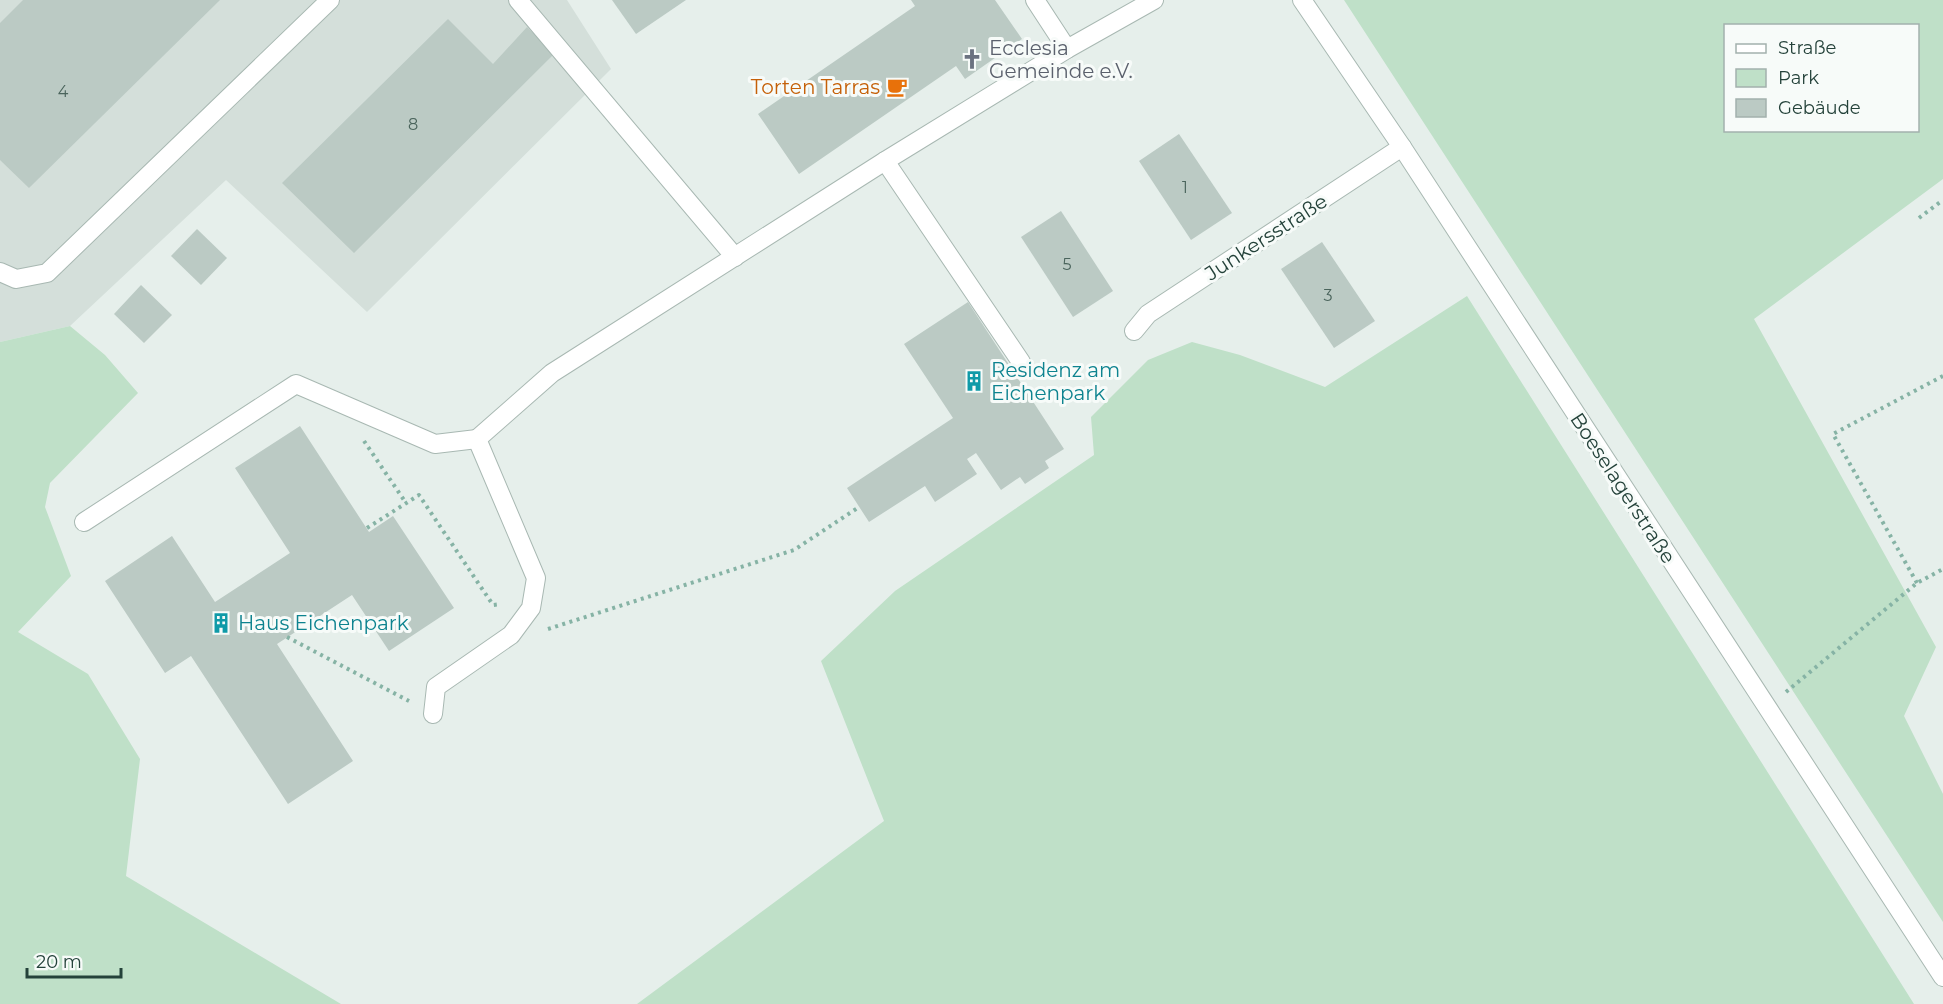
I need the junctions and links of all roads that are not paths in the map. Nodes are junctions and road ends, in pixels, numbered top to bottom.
1 (330, 0) edge
2 (518, 0) edge
3 (1035, 0) edge
4 (1154, 0) edge
5 (1302, 0) edge
6 (1067, 49) junction
7 (1402, 147) junction
8 (885, 161) junction
9 (735, 257) junction
10 (0, 272) edge
11 (1134, 331) dead end
12 (1022, 362) dead end
13 (477, 440) junction
14 (84, 522) dead end
15 (433, 714) road end
16 (1943, 976) edge

1 - 10 street
2 - 9 street
3 - 6 street
4 - 6 street
5 - 7 street, Boeselagerstraße
6 - 8 street
7 - 11 street, Junkersstraße
7 - 16 street, Boeselagerstraße
8 - 9 street
8 - 12 street
9 - 13 street
13 - 14 street
13 - 15 street

